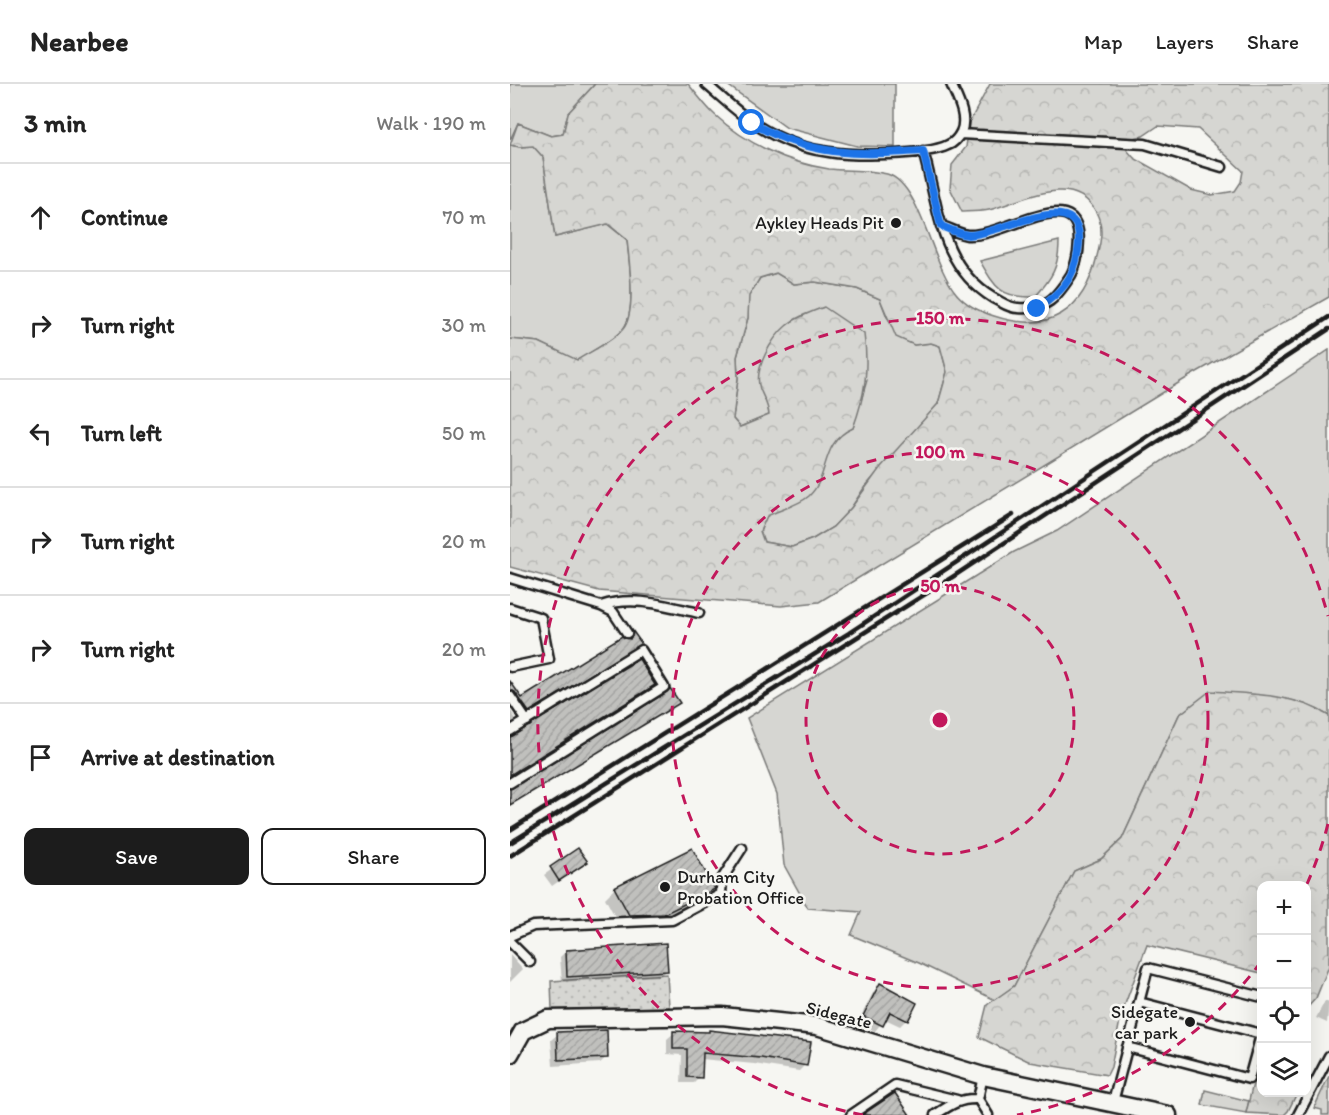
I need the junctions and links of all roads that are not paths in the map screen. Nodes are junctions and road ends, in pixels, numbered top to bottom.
1 (706, 84) edge
2 (951, 84) edge
3 (960, 134) junction
4 (923, 151) junction
5 (1222, 167) dead end
6 (941, 226) junction
7 (510, 578) edge
8 (601, 606) junction
9 (510, 608) edge
10 (699, 613) dead end
11 (627, 633) dead end
12 (510, 665) edge
13 (510, 696) edge
14 (527, 721) junction
15 (511, 729) edge
16 (510, 783) edge
17 (742, 848) dead end
18 (510, 936) edge
19 (510, 942) edge
20 (530, 962) dead end
21 (1257, 996) edge
22 (1139, 1002) junction
23 (1257, 1032) edge
24 (1258, 1043) edge
25 (1127, 1047) junction
26 (510, 1054) edge
27 (1329, 1056) edge
28 (983, 1076) junction
29 (978, 1099) junction
30 (957, 1101) junction
31 (1115, 1107) edge
32 (851, 1115) edge
33 (935, 1115) edge
34 (988, 1115) edge
35 (1168, 1115) edge
36 (1298, 1115) edge

1 - 4 lane
2 - 3 lane
3 - 4 lane
3 - 5 lane
4 - 6 lane
6 - 6 lane
7 - 8 lane
8 - 10 lane
8 - 11 lane
9 - 12 lane
13 - 14 lane
14 - 15 lane
14 - 16 lane
17 - 18 lane
19 - 20 lane
21 - 22 lane
22 - 23 lane
22 - 25 lane
24 - 25 lane
25 - 31 lane
26 - 28 street, Sidegate
27 - 36 lane
28 - 29 lane
28 - 31 street, Sidegate
29 - 30 lane
29 - 34 lane
30 - 32 lane
30 - 33 lane
31 - 35 street, Sidegate

